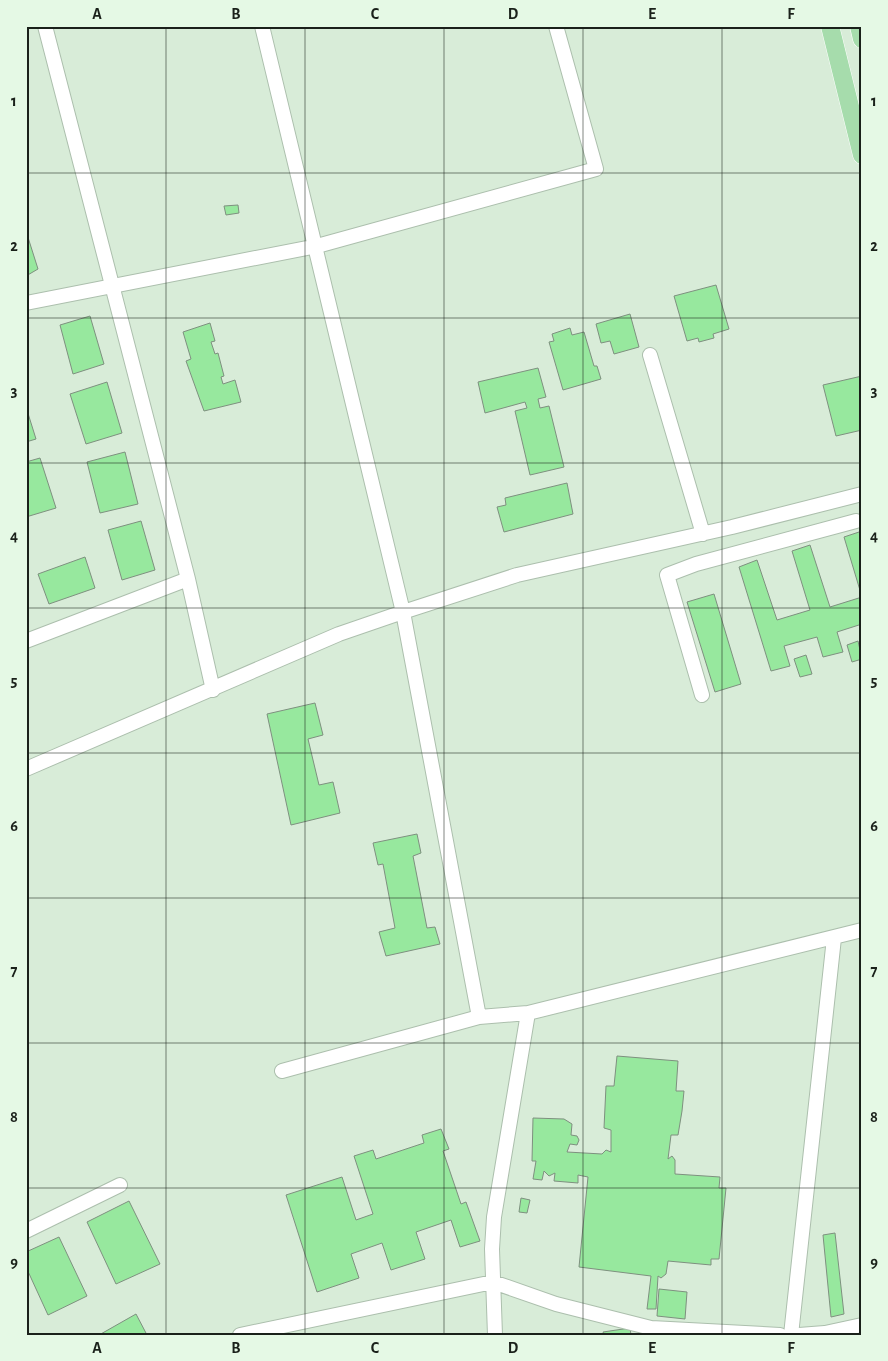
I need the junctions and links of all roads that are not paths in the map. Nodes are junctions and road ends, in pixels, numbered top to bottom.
1 (45, 26) edge
2 (262, 26) edge
3 (556, 26) edge
4 (830, 26) edge
5 (859, 26) edge
6 (862, 39) edge
7 (862, 155) edge
8 (317, 246) junction
9 (112, 285) junction
10 (26, 303) edge
11 (650, 355) dead end
12 (857, 495) edge
13 (859, 522) edge
14 (702, 534) junction
15 (188, 579) junction
16 (403, 612) junction
17 (26, 641) edge
18 (213, 690) junction
19 (702, 695) dead end
20 (26, 770) edge
21 (862, 930) edge
22 (834, 938) junction
23 (528, 1014) junction
24 (479, 1017) junction
25 (282, 1071) dead end
26 (120, 1185) dead end
27 (26, 1231) edge
28 (493, 1282) junction
29 (862, 1325) edge
30 (240, 1335) edge
31 (495, 1335) edge
32 (780, 1335) edge
33 (791, 1335) edge
34 (799, 1335) edge

1 - 9 street
2 - 8 street
3 - 8 street
4 - 7 main road
5 - 6 main road
8 - 9 street
8 - 16 street
9 - 10 street
9 - 15 street
11 - 14 street
12 - 13 street
12 - 14 street
13 - 19 street
14 - 16 street
15 - 17 street
15 - 18 street
16 - 18 street
16 - 24 street
18 - 20 street
21 - 22 street
22 - 23 street
22 - 33 street
23 - 24 street
23 - 28 street
24 - 25 street
26 - 27 street
28 - 30 street
28 - 31 street
28 - 32 street
29 - 34 street

